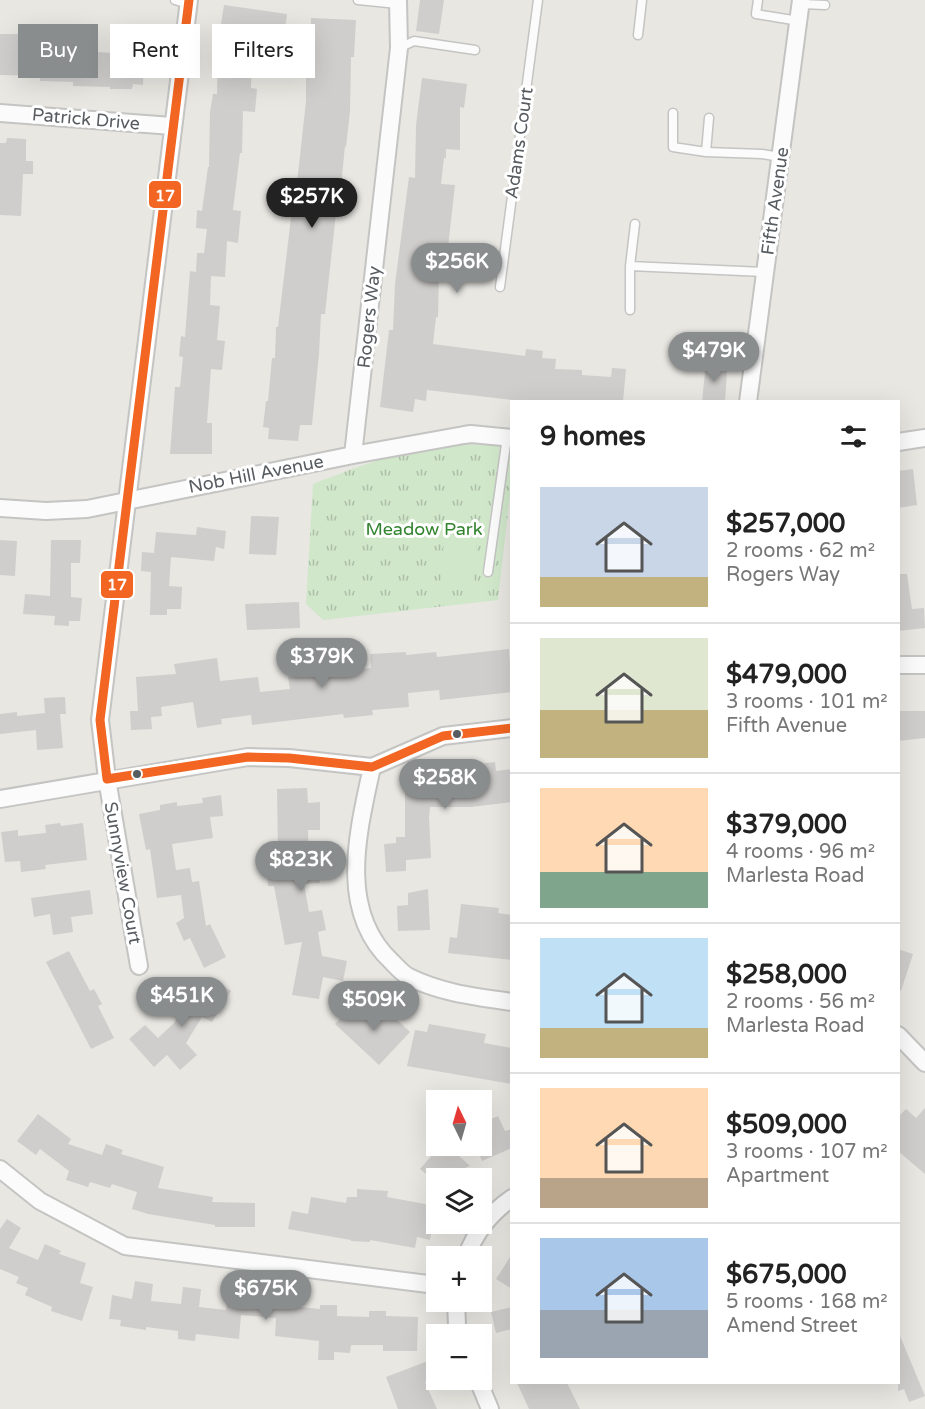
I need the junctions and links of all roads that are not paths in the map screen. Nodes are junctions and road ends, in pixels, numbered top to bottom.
1 (358, 0) edge
2 (538, 0) edge
3 (642, 0) edge
4 (758, 0) edge
5 (184, 2) edge
6 (398, 2) edge
7 (825, 5) dead end
8 (800, 8) edge
9 (638, 35) dead end
10 (399, 48) junction
11 (474, 50) dead end
12 (0, 113) edge
13 (673, 113) dead end
14 (709, 118) dead end
15 (172, 126) junction
16 (706, 152) junction
17 (780, 157) junction
18 (635, 224) dead end
19 (630, 266) junction
20 (765, 272) junction
21 (500, 286) dead end
22 (630, 310) dead end
23 (748, 400) edge
24 (509, 438) edge
25 (925, 438) edge
26 (900, 442) edge
27 (353, 455) junction
28 (126, 500) junction
29 (0, 508) edge
30 (488, 572) dead end
31 (900, 665) edge
32 (925, 665) edge
33 (510, 728) edge
34 (372, 767) junction
35 (107, 779) junction
36 (0, 799) edge
37 (139, 966) dead end
38 (510, 1002) edge
39 (900, 1037) edge
40 (925, 1063) edge
41 (0, 1170) edge
42 (510, 1200) edge
43 (472, 1246) edge
44 (426, 1284) edge
45 (482, 1390) edge
46 (490, 1409) edge

1 - 6 lane
2 - 21 lane, Adams Court
3 - 9 lane
4 - 8 lane
5 - 15 street, Sunnyview Court
6 - 10 street, Rogers Way
7 - 8 lane
8 - 17 street, Fifth Avenue
10 - 11 lane
10 - 27 street, Rogers Way
12 - 15 street, Patrick Drive
13 - 16 lane
14 - 16 lane
15 - 28 street, Sunnyview Court
16 - 17 lane
17 - 20 street, Fifth Avenue
18 - 19 lane
19 - 20 lane
19 - 22 lane
20 - 23 street, Fifth Avenue
24 - 27 street, Nob Hill Avenue
24 - 30 lane
25 - 26 street
27 - 28 street, Nob Hill Avenue
28 - 29 street, Nob Hill Avenue
28 - 35 street, Sunnyview Court
31 - 32 street
33 - 34 street
34 - 35 street
34 - 38 street
35 - 36 street
35 - 37 street, Sunnyview Court
39 - 40 street
41 - 44 street
42 - 43 street
45 - 46 street

